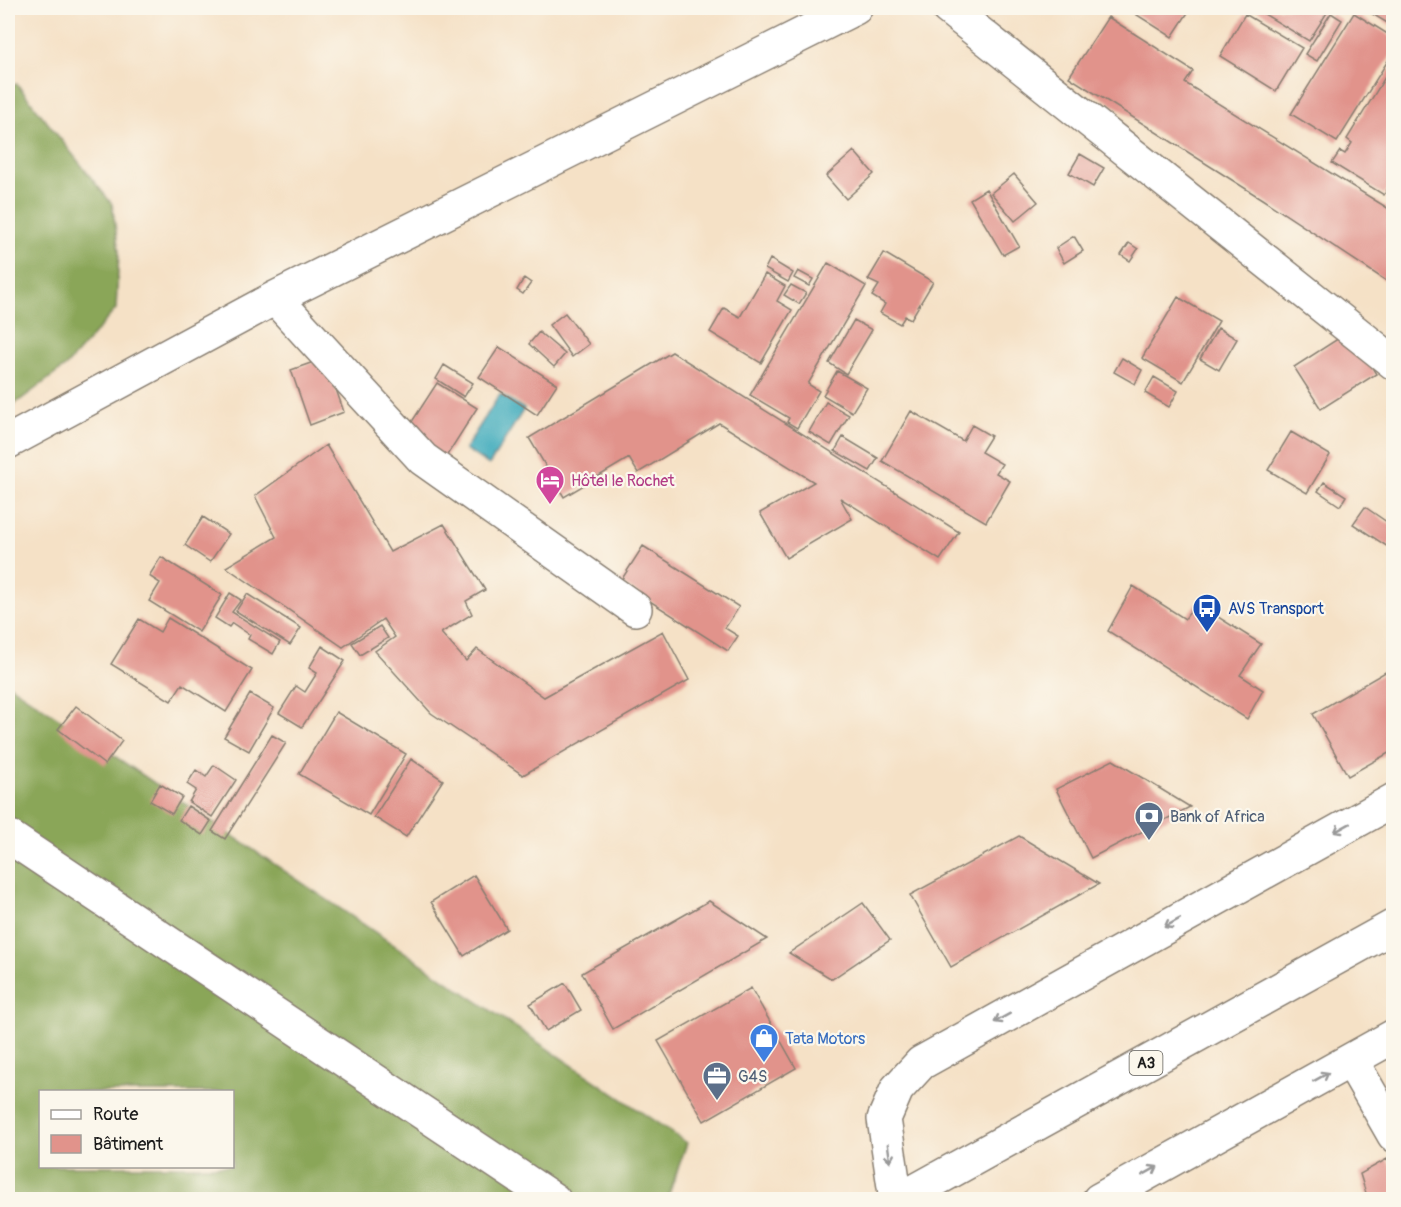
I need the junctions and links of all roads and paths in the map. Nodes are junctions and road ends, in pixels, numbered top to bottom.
1 (855, 8) edge
2 (948, 8) edge
3 (275, 298) junction
4 (1394, 363) edge
5 (8, 442) edge
6 (635, 609) dead end
7 (1394, 800) edge
8 (8, 836) edge
9 (1394, 926) edge
10 (1394, 1036) edge
11 (1351, 1060) junction
12 (1394, 1135) edge
13 (554, 1200) edge
14 (897, 1200) edge
15 (1099, 1200) edge

1 - 3 main road
2 - 4 main road
3 - 5 main road
3 - 6 main road
7 -> 14 main road
8 - 13 main road
9 - 14 main road, A3
10 - 11 main road
11 - 12 main road
15 -> 11 main road

